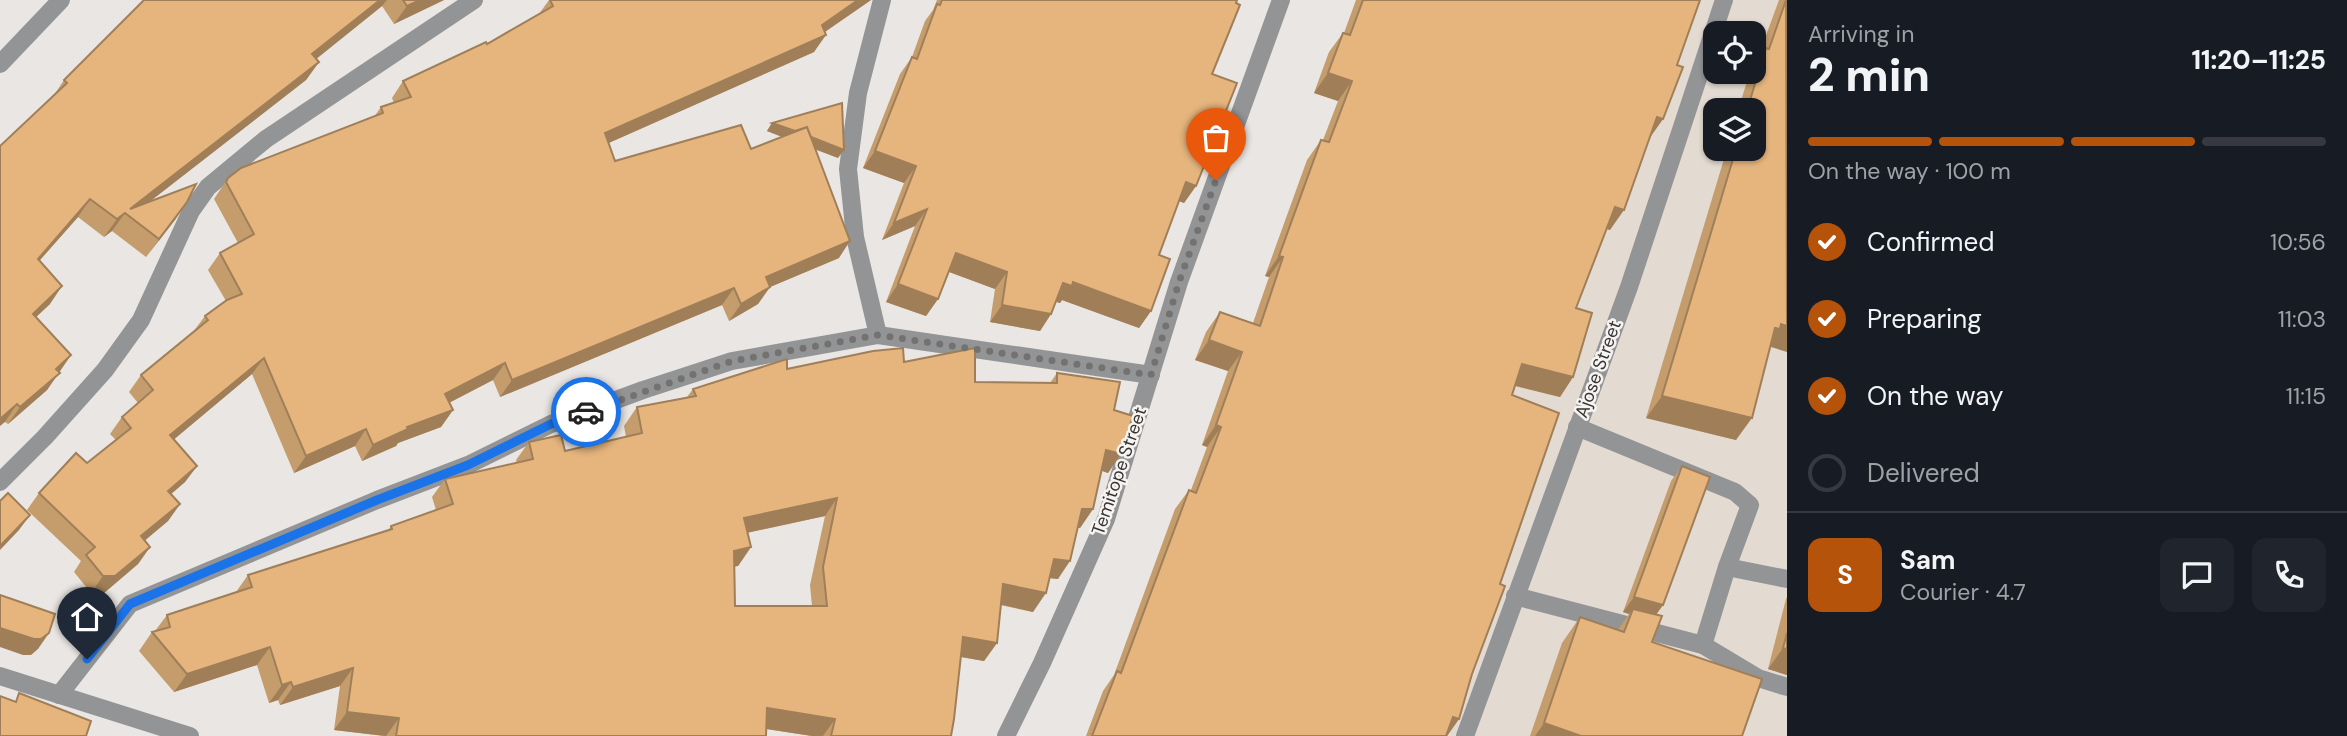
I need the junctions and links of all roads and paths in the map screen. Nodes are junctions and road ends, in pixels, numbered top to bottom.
1 (61, 0) edge
2 (474, 0) edge
3 (883, 0) edge
4 (1281, 0) edge
5 (1724, 0) edge
6 (0, 64) edge
7 (878, 335) junction
8 (1151, 375) junction
9 (1577, 427) junction
10 (0, 482) edge
11 (1727, 567) junction
12 (1787, 579) edge
13 (1515, 596) junction
14 (1703, 645) junction
15 (0, 676) edge
16 (1787, 687) edge
17 (59, 695) junction
18 (190, 736) edge
19 (1006, 736) edge
20 (1465, 736) edge

1 - 6 street
2 - 10 street
3 - 7 street
4 - 8 street, Temitope Street
5 - 9 street, Ajose Street
7 - 8 street
7 - 17 street
8 - 19 street, Temitope Street
9 - 11 street
9 - 13 street, Ajose Street
11 - 12 street
11 - 14 street
13 - 14 street
13 - 20 street, Ajose Street
14 - 16 street
15 - 17 street
17 - 18 street

